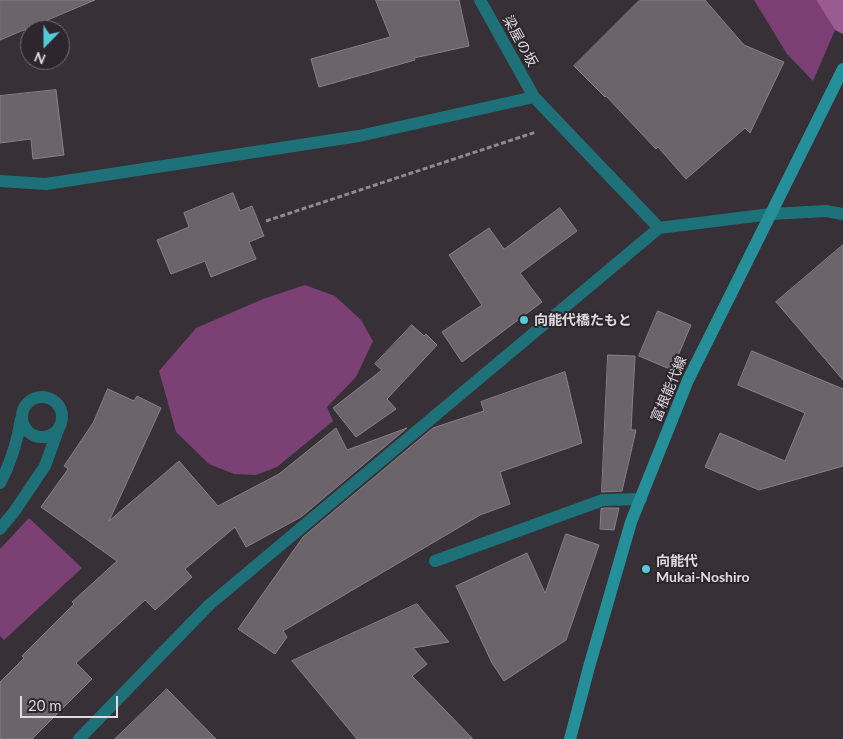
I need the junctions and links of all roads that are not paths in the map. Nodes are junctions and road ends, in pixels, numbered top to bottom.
1 (480, 0) edge
2 (843, 69) edge
3 (534, 97) junction
4 (0, 181) edge
5 (771, 214) junction
6 (843, 214) edge
7 (659, 228) junction
8 (21, 417) junction
9 (59, 428) junction
10 (0, 483) edge
11 (641, 499) junction
12 (0, 529) edge
13 (435, 561) dead end
14 (79, 739) edge
15 (570, 739) edge

1 - 3 street, 梁屋の坂
2 - 5 main road, 富根能代線
3 - 4 street
3 - 7 street, 梁屋の坂
5 - 6 street
5 - 7 street
5 - 11 main road, 富根能代線
7 - 14 street
8 - 9 street
8 - 9 street
8 - 10 street
9 - 12 street
11 - 13 street
11 - 15 main road, 富根能代線

